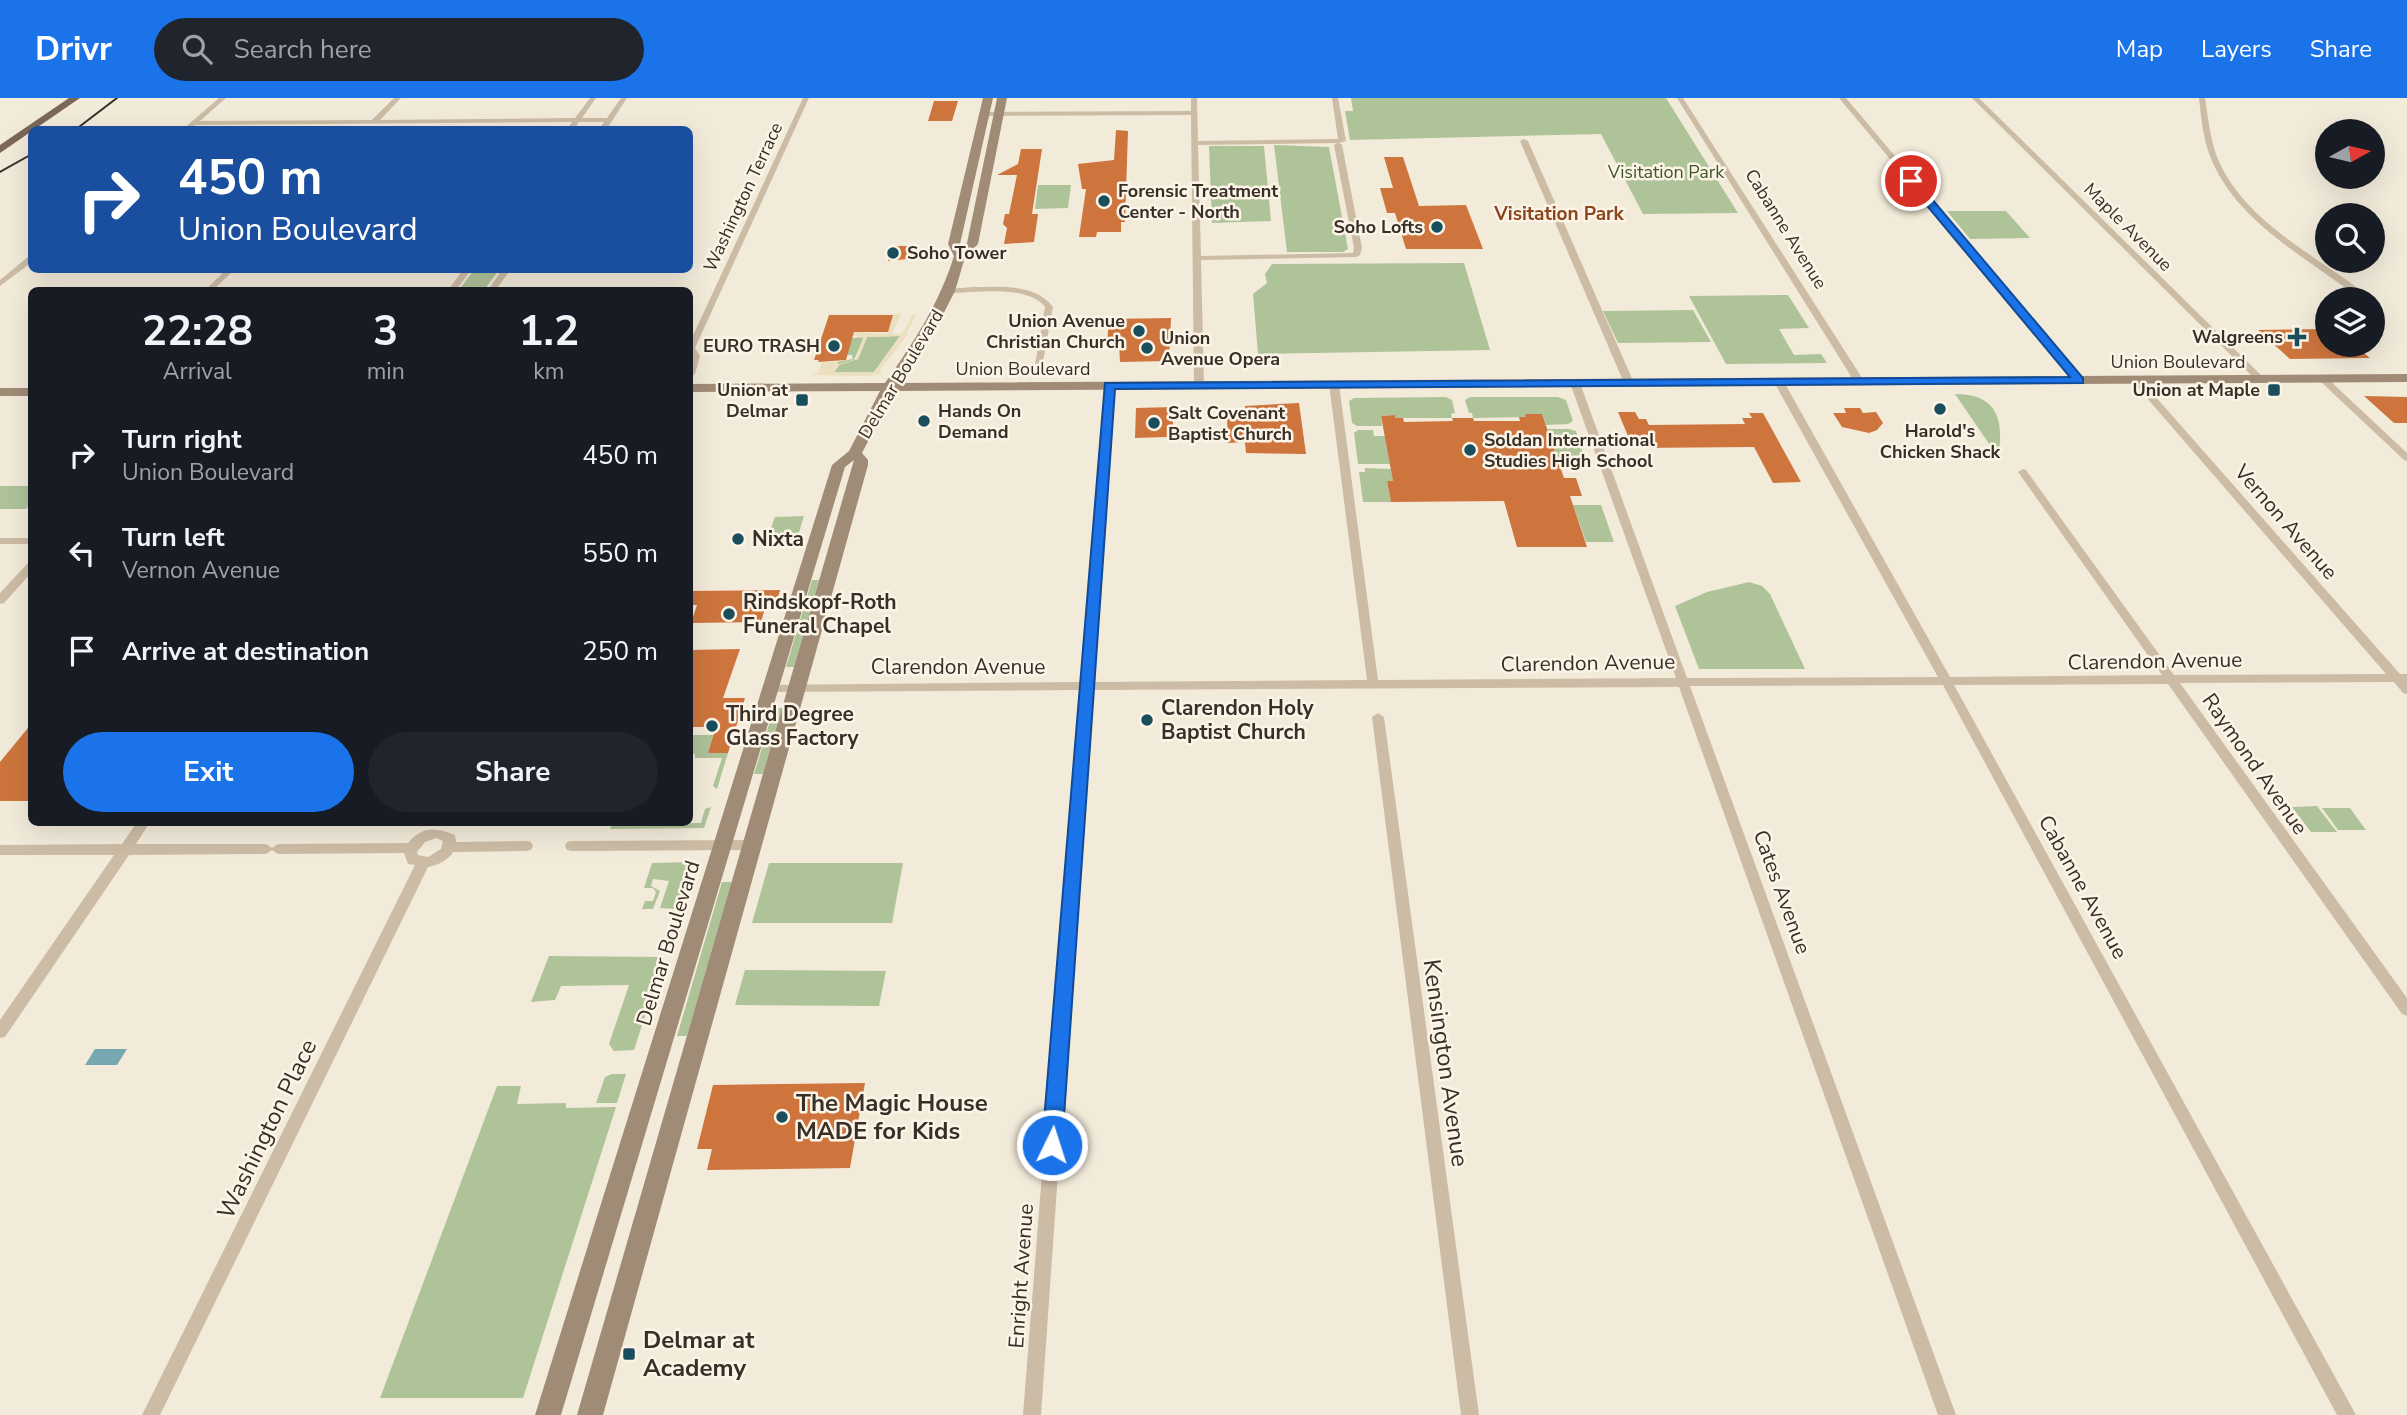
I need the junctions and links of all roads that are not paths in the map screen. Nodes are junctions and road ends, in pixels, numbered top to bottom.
1 (75, 98) edge
2 (85, 98) edge
3 (223, 98) edge
4 (398, 98) edge
5 (593, 98) edge
6 (624, 98) edge
7 (806, 98) edge
8 (988, 98) edge
9 (1002, 98) edge
10 (1194, 98) edge
11 (1335, 98) edge
12 (1680, 98) edge
13 (1842, 98) edge
14 (1975, 98) edge
15 (2202, 98) edge
16 (1194, 113) junction
17 (985, 114) junction
18 (999, 114) junction
19 (577, 120) junction
20 (609, 120) junction
21 (193, 123) junction
22 (371, 125) edge
23 (35, 126) edge
24 (47, 126) edge
25 (190, 126) edge
26 (573, 126) edge
27 (605, 126) edge
28 (28, 131) edge
29 (28, 140) edge
30 (1524, 141) dead end
31 (1196, 143) junction
32 (1340, 145) junction
33 (0, 150) edge
34 (0, 157) edge
35 (960, 256) junction
36 (1198, 258) junction
37 (28, 261) edge
38 (227, 273) edge
39 (0, 284) edge
40 (212, 287) edge
41 (2349, 287) edge
42 (949, 291) junction
43 (693, 342) edge
44 (1038, 370) dead end
45 (2407, 378) edge
46 (2260, 379) junction
47 (2323, 379) junction
48 (2079, 380) junction
49 (2136, 380) junction
50 (1859, 381) junction
51 (1779, 382) junction
52 (1575, 383) junction
53 (1629, 383) junction
54 (1335, 384) junction
55 (1199, 385) junction
56 (1109, 386) junction
57 (890, 387) junction
58 (693, 388) edge
59 (0, 392) edge
60 (28, 392) edge
61 (855, 453) junction
62 (2407, 458) edge
63 (2023, 472) dead end
64 (0, 541) edge
65 (28, 541) edge
66 (28, 569) edge
67 (0, 600) edge
68 (2402, 679) edge
69 (1684, 681) junction
70 (2173, 681) junction
71 (1947, 682) junction
72 (1373, 684) junction
73 (1085, 685) junction
74 (770, 688) junction
75 (797, 688) junction
76 (2407, 690) edge
77 (1378, 717) dead end
78 (141, 826) edge
79 (440, 828) edge
80 (722, 845) junction
81 (752, 845) junction
82 (526, 846) dead end
83 (572, 846) dead end
84 (412, 848) junction
85 (450, 848) junction
86 (0, 850) edge
87 (125, 850) junction
88 (423, 863) junction
89 (2407, 1010) edge
90 (0, 1031) edge
91 (151, 1415) edge
92 (548, 1415) edge
93 (590, 1415) edge
94 (1032, 1415) edge
95 (1470, 1415) edge
96 (1947, 1415) edge
97 (2347, 1415) edge

1 - 23 main road
2 - 24 main road
3 - 21 street
4 - 22 street
5 - 19 street
6 - 20 street
7 - 43 street, Washington Terrace
8 - 17 main road, Delmar Boulevard
9 - 18 main road, Delmar Boulevard
10 - 16 street
11 - 32 street
12 - 50 street, Cabanne Avenue
13 - 48 street
14 - 46 street, Maple Avenue
15 - 41 street
16 - 18 street
16 - 31 street
17 - 18 street
17 - 35 main road, Delmar Boulevard
18 - 35 main road, Delmar Boulevard
19 - 20 street
19 - 22 street
19 - 26 street
20 - 27 street
21 - 22 street
21 - 25 street
28 - 33 main road
29 - 34 main road
30 - 53 street
31 - 32 street
31 - 36 street
32 - 36 street
35 - 42 main road, Delmar Boulevard
36 - 55 street
37 - 39 street
38 - 40 street
42 - 44 street
42 - 57 main road, Delmar Boulevard
45 - 47 main road, Union Boulevard
46 - 47 main road, Union Boulevard
46 - 49 main road, Union Boulevard
47 - 62 street
48 - 49 main road, Union Boulevard
48 - 50 main road, Union Boulevard
49 - 68 street, Vernon Avenue
50 - 51 main road, Union Boulevard
51 - 53 main road, Union Boulevard
51 - 71 street, Cabanne Avenue
52 - 53 main road, Union Boulevard
52 - 54 main road, Union Boulevard
52 - 69 street, Cates Avenue
54 - 55 main road, Union Boulevard
54 - 72 street
55 - 56 main road, Union Boulevard
56 - 57 main road, Union Boulevard
56 - 73 street, Enright Avenue
57 - 58 main road, Union Boulevard
57 - 61 main road, Delmar Boulevard
59 - 60 main road
61 - 74 main road, Delmar Boulevard
61 - 75 main road, Delmar Boulevard
63 - 70 street, Raymond Avenue
64 - 65 street
66 - 67 street
68 - 70 street, Clarendon Avenue
68 - 76 street, Vernon Avenue
69 - 71 street, Clarendon Avenue
69 - 72 street, Clarendon Avenue
69 - 96 street, Cates Avenue
70 - 71 street, Clarendon Avenue
70 - 89 street, Raymond Avenue
71 - 97 street, Cabanne Avenue
72 - 73 street, Clarendon Avenue
73 - 75 street, Clarendon Avenue
73 - 94 street, Enright Avenue
74 - 75 street, Clarendon Avenue
74 - 80 main road, Delmar Boulevard
75 - 81 main road, Delmar Boulevard
77 - 95 street, Kensington Avenue
78 - 87 street
79 - 84 street
79 - 85 street
80 - 81 street
80 - 83 street
80 - 92 main road, Delmar Boulevard
81 - 93 main road, Delmar Boulevard
82 - 85 street
84 - 87 street
84 - 88 street
85 - 88 street
86 - 87 street
87 - 90 street
88 - 91 street, Washington Place

